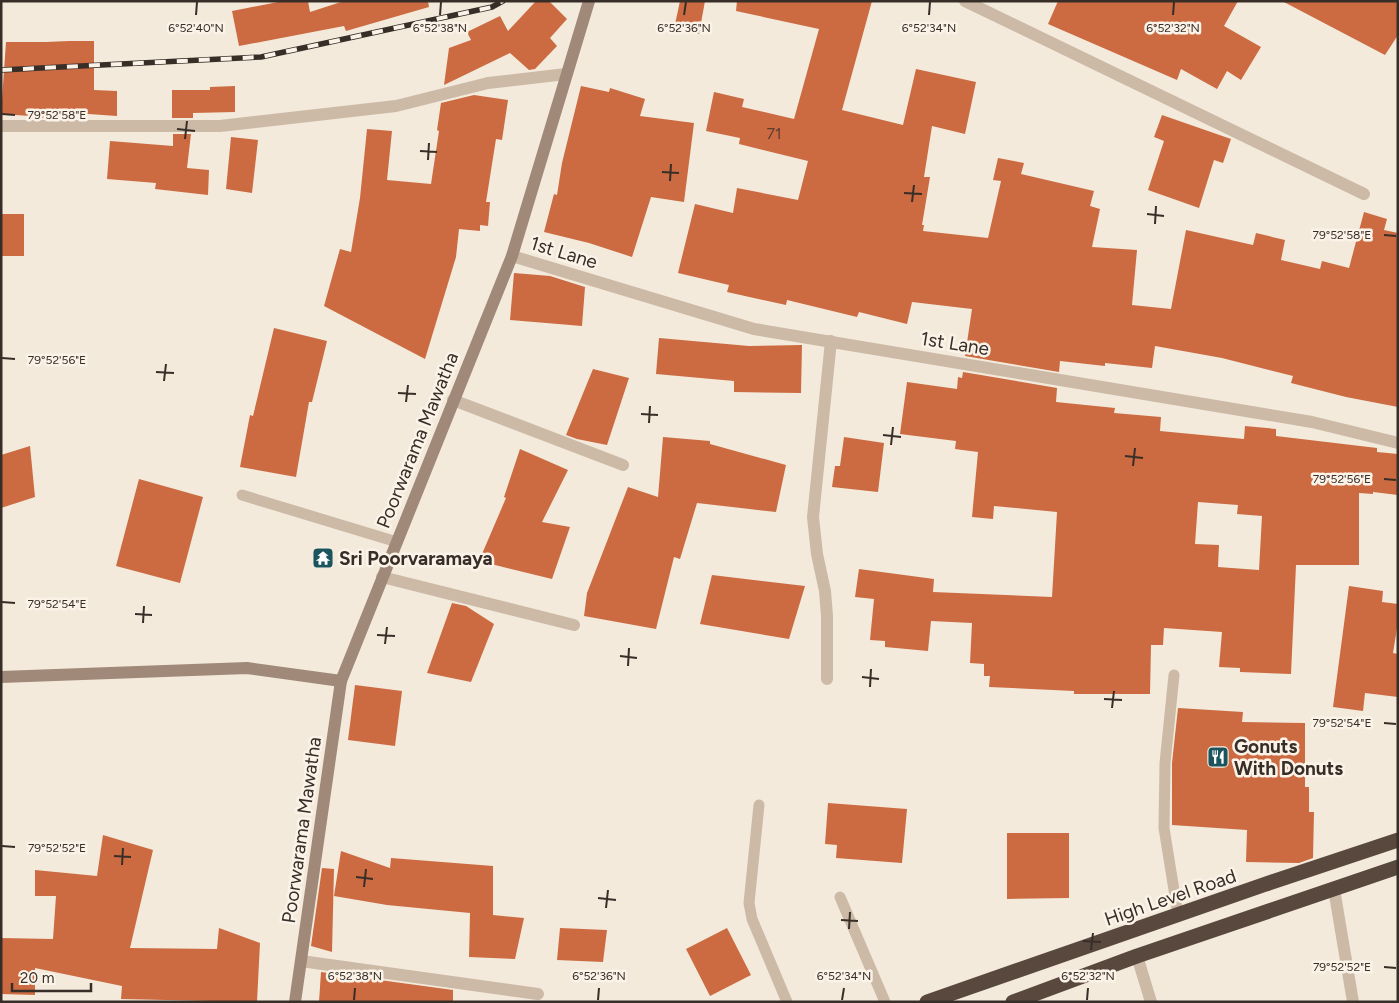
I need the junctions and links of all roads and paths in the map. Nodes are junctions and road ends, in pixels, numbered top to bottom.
1 (964, 1) edge
2 (590, 3) edge
3 (566, 74) junction
4 (1, 126) edge
5 (1364, 194) dead end
6 (512, 256) junction
7 (831, 342) junction
8 (453, 400) junction
9 (1398, 442) edge
10 (623, 465) dead end
11 (242, 495) dead end
12 (397, 542) junction
13 (382, 577) junction
14 (574, 625) dead end
15 (1174, 675) dead end
16 (1, 677) edge
17 (827, 679) dead end
18 (341, 681) junction
19 (759, 805) dead end
20 (1398, 840) edge
21 (1398, 867) edge
22 (1334, 889) junction
23 (840, 897) dead end
24 (1178, 915) junction
25 (1137, 956) junction
26 (301, 961) junction
27 (538, 994) dead end
28 (295, 1002) edge
29 (787, 1002) edge
30 (885, 1002) edge
31 (928, 1002) edge
32 (1013, 1002) edge
33 (1151, 1002) edge
34 (1352, 1002) edge

1 - 5 street
2 - 3 main road, Poorwarama Mawatha
3 - 4 street
3 - 6 main road, Poorwarama Mawatha
6 - 7 street, 1st Lane
6 - 8 main road, Poorwarama Mawatha
7 - 9 street, 1st Lane
7 - 17 street
8 - 10 street
8 - 12 main road, Poorwarama Mawatha
11 - 12 lane
12 - 13 main road, Poorwarama Mawatha
13 - 14 street
13 - 18 main road, Poorwarama Mawatha
15 - 24 lane
16 - 18 main road
18 - 26 main road, Poorwarama Mawatha
19 - 29 lane
20 - 24 highway, High Level Road
21 - 22 highway
22 - 25 highway
22 - 34 street
23 - 30 lane
24 - 31 highway, High Level Road
25 - 32 highway
25 - 33 street
26 - 27 street
26 - 28 main road, Poorwarama Mawatha

